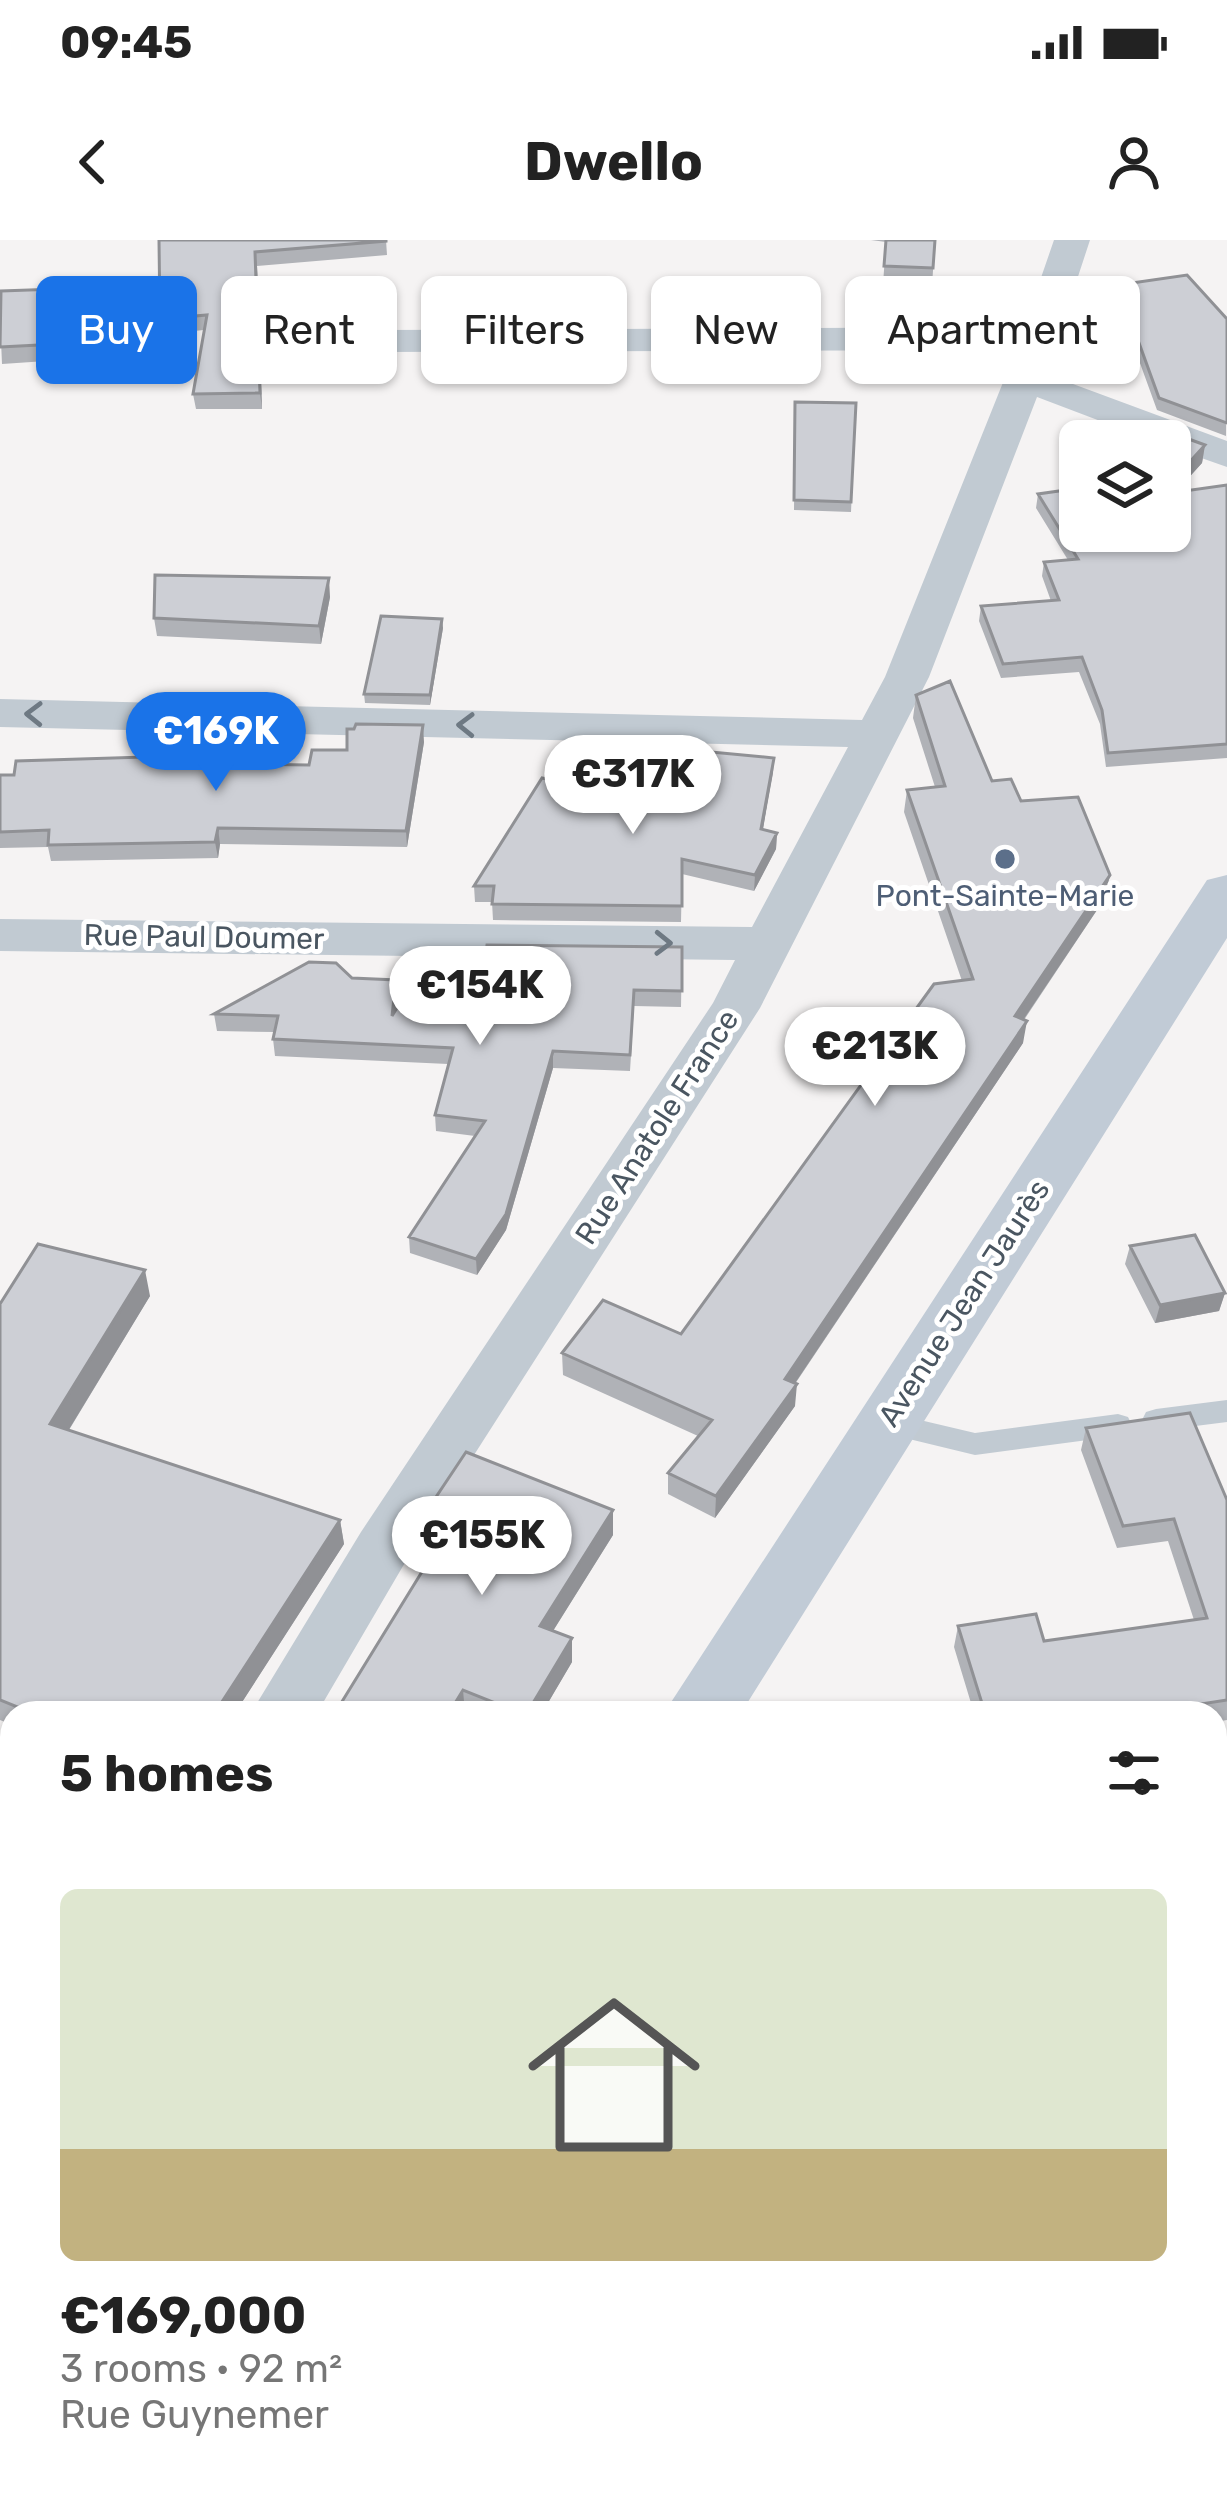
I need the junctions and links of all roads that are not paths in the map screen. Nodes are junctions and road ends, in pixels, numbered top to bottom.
1 (1072, 240) edge
2 (1060, 276) edge
3 (397, 341) edge
4 (845, 353) edge
5 (1022, 384) edge
6 (1084, 384) edge
7 (1227, 455) edge
8 (0, 713) edge
9 (877, 734) junction
10 (1227, 893) edge
11 (0, 935) edge
12 (769, 944) junction
13 (1227, 1411) edge
14 (886, 1423) junction
15 (290, 1701) edge
16 (709, 1701) edge

1 - 2 street, Rue Anatole France
3 - 4 street
5 - 9 street, Rue Anatole France
6 - 7 street
9 -> 8 street
9 - 12 street, Rue Anatole France
10 - 14 main road, Avenue Jean Jaurès
11 -> 12 street, Rue Paul Doumer
12 - 15 street, Rue Anatole France
13 - 14 lane
14 - 16 main road, Avenue Jean Jaurès

